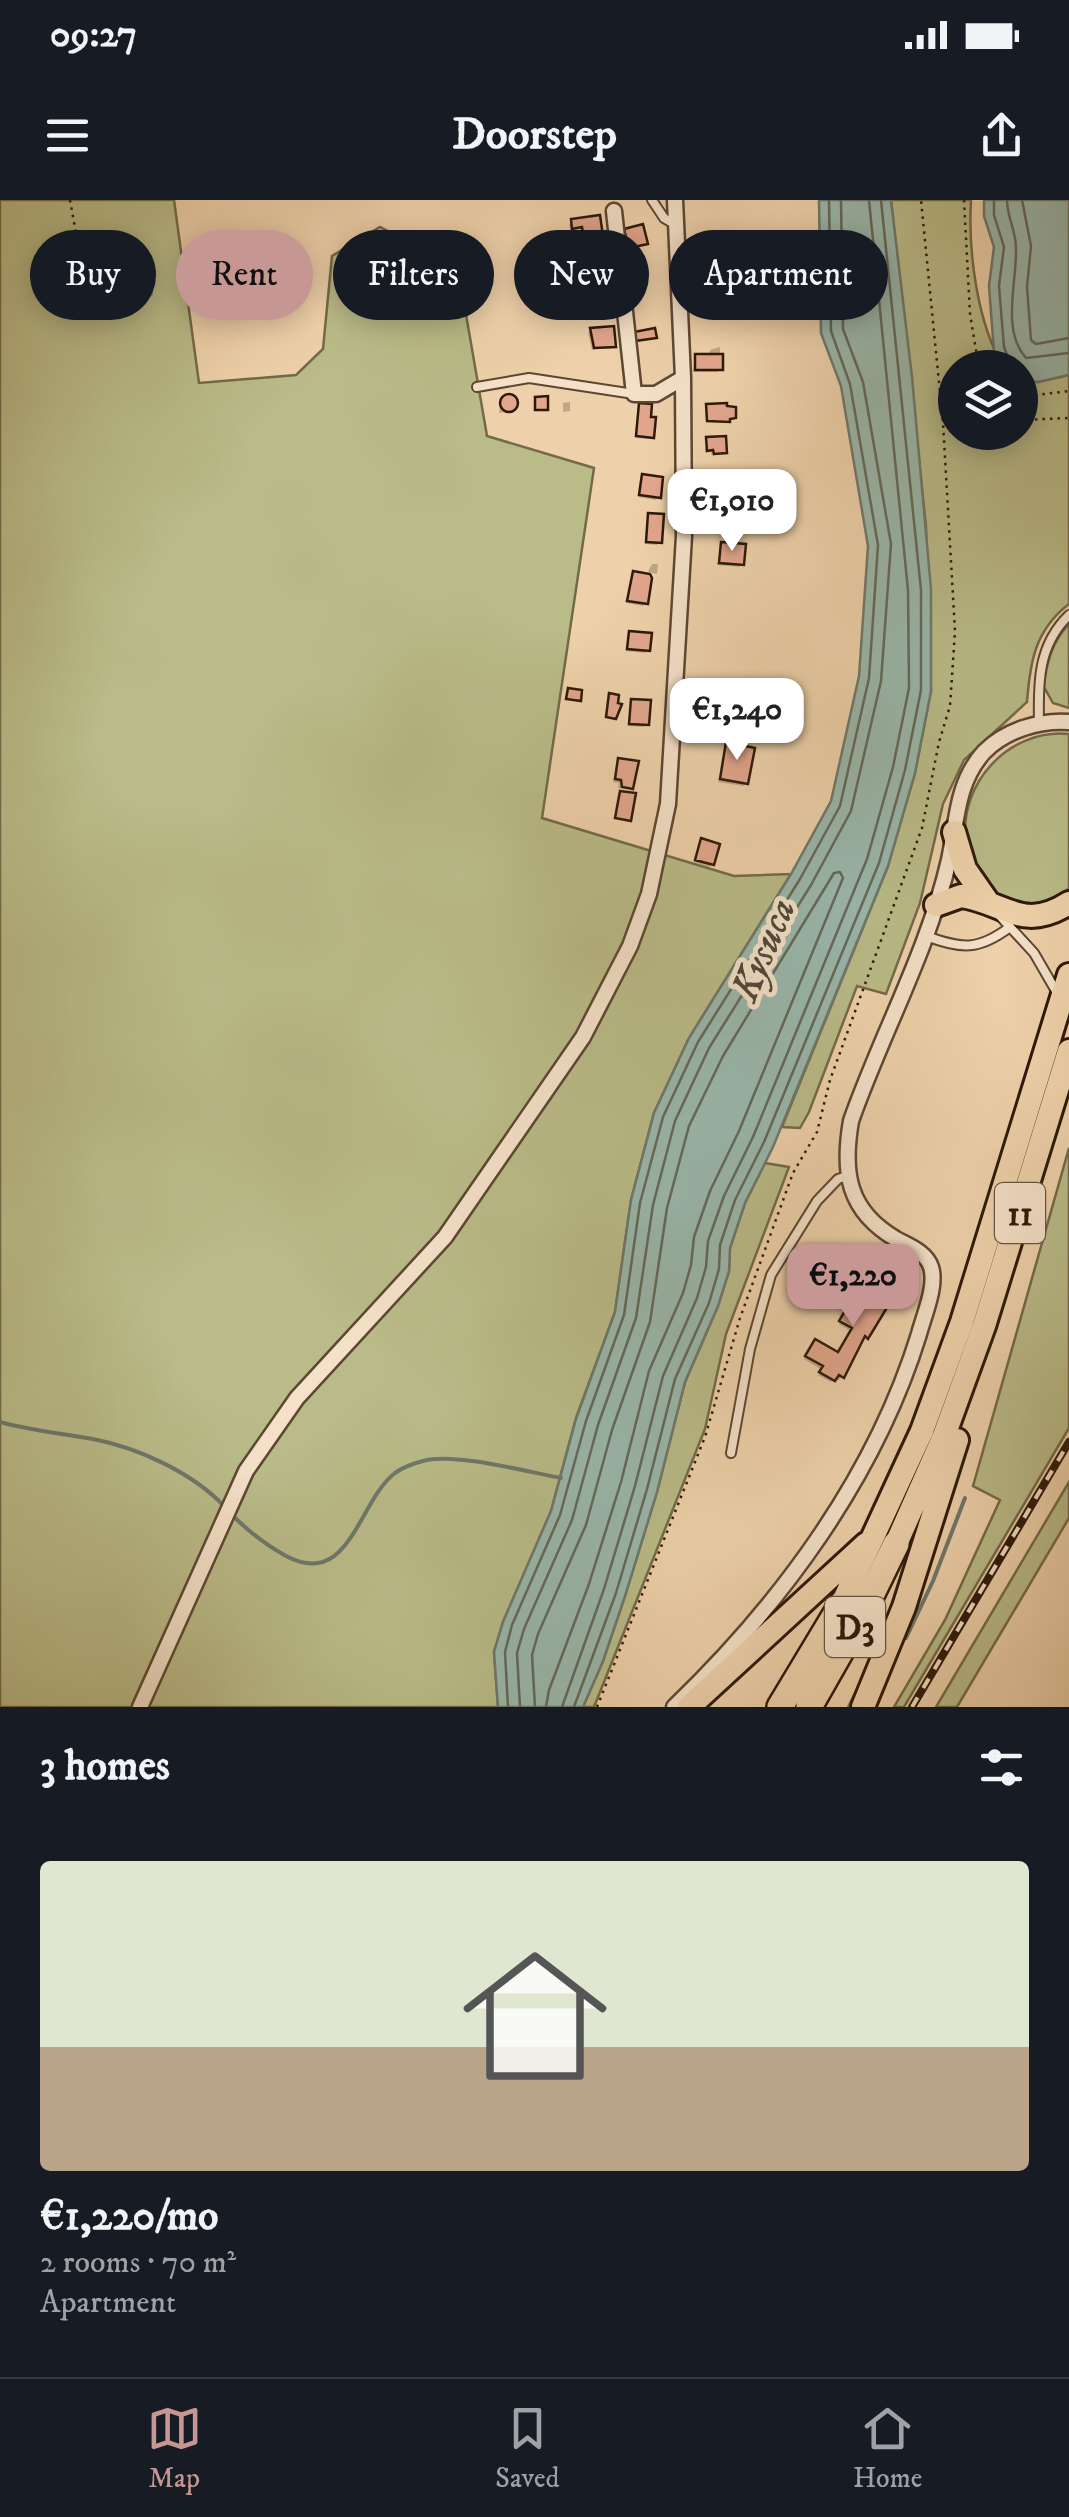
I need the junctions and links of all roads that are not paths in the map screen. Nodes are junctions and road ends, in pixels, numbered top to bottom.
1 (652, 200) edge
2 (675, 200) edge
3 (614, 211) dead end
4 (676, 225) junction
5 (683, 378) junction
6 (476, 387) dead end
7 (634, 394) junction
8 (1069, 615) edge
9 (1069, 722) edge
10 (1040, 723) junction
11 (954, 832) junction
12 (1069, 902) edge
13 (990, 904) junction
14 (936, 906) junction
15 (1010, 927) junction
16 (926, 936) junction
17 (1069, 975) edge
18 (1060, 1005) junction
19 (1069, 1051) edge
20 (850, 1175) junction
21 (966, 1374) junction
22 (731, 1453) dead end
23 (886, 1539) junction
24 (842, 1604) joint
25 (140, 1707) edge
26 (674, 1707) edge
27 (689, 1707) edge
28 (780, 1707) edge
29 (809, 1707) edge
30 (863, 1707) edge

1 - 4 lane
2 - 4 street
3 - 7 street
4 - 5 street
5 - 7 street
5 - 25 street
6 - 7 lane
8 - 10 lane
9 - 10 street
10 - 11 street
11 - 13 main road
11 - 14 street
12 - 13 main road
13 - 14 main road
13 - 15 lane
14 - 16 street
15 - 16 lane
15 - 18 lane
16 - 20 street
17 - 18 main road, 11
18 - 23 main road, 11
19 - 21 main road, 11
20 - 22 lane
20 - 26 street
21 - 23 main road, D3
21 - 30 main road
23 - 24 main road, D3
23 - 27 main road
23 - 29 highway, D3
24 - 28 highway, D3

